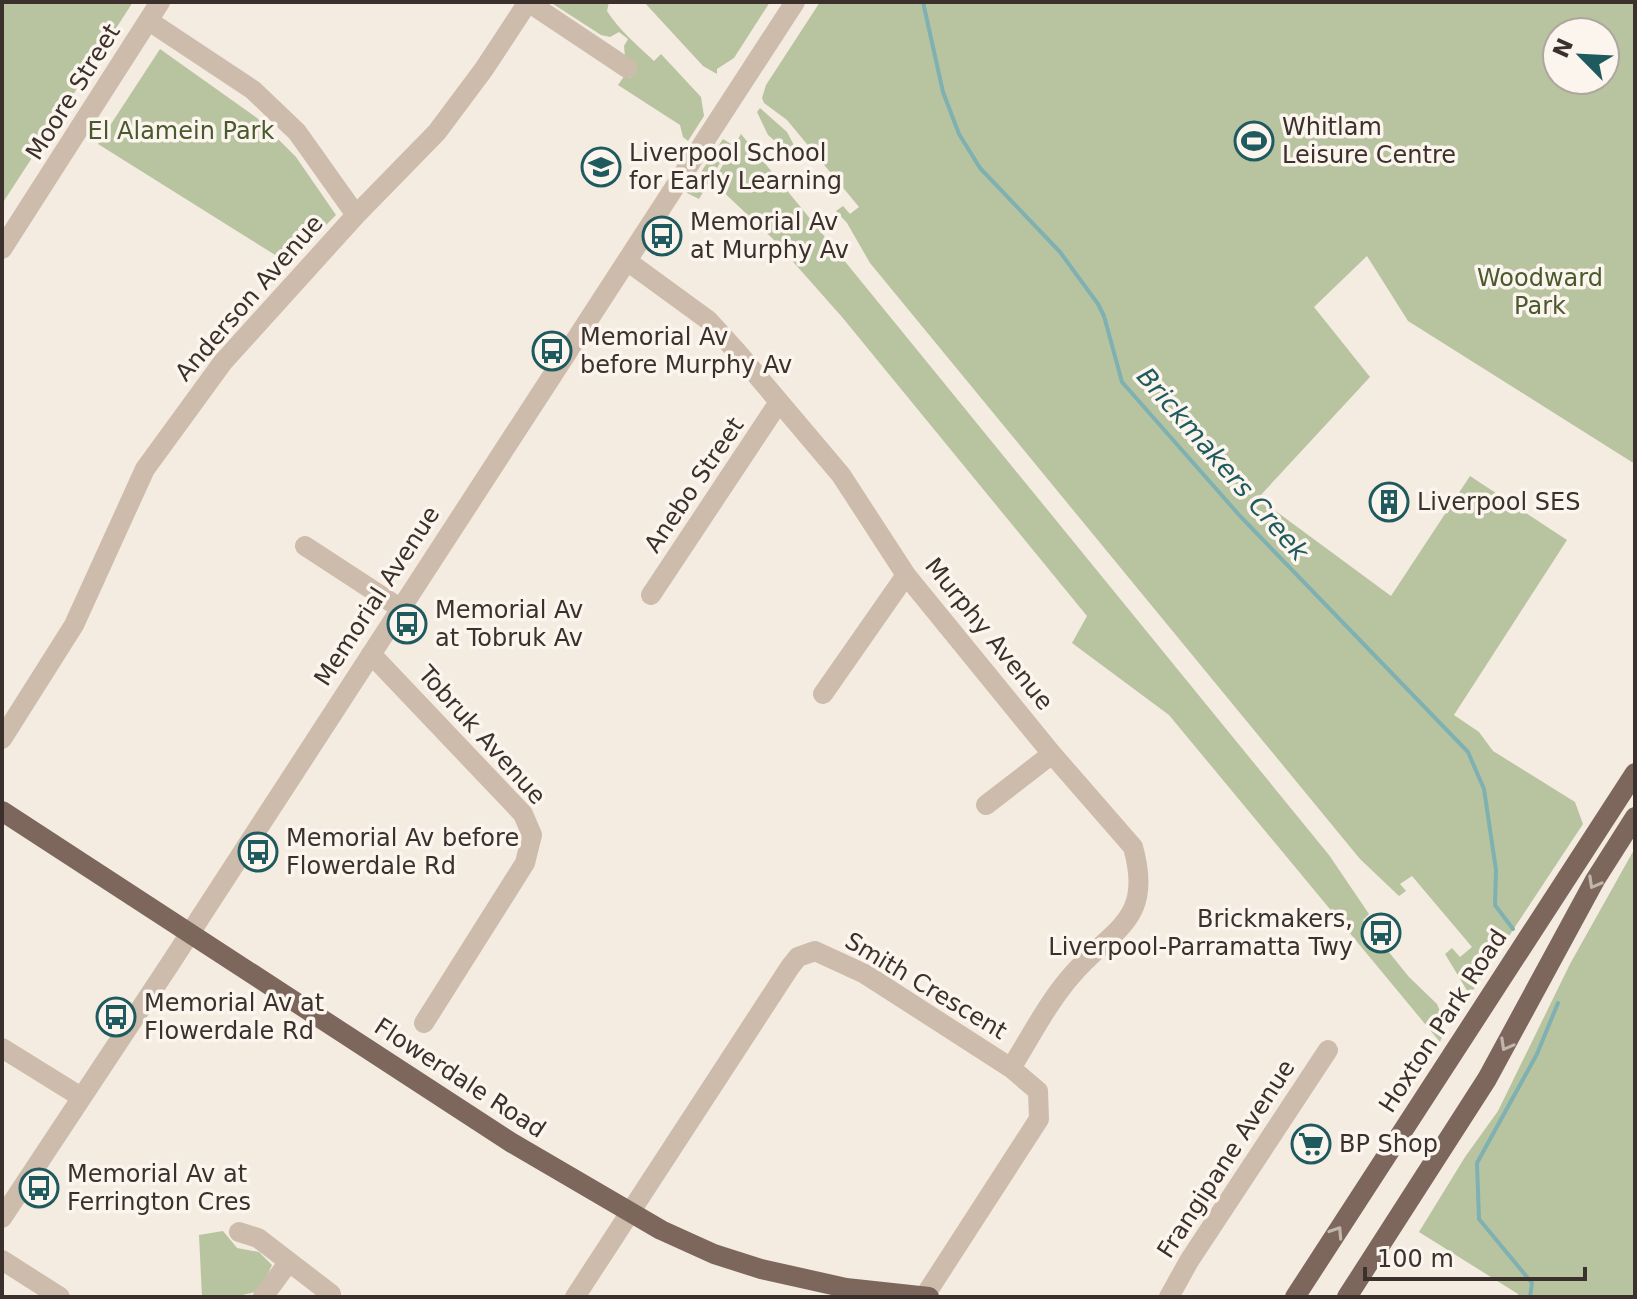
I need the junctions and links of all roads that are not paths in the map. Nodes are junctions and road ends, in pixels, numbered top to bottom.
1 (160, 2) edge
2 (528, 2) edge
3 (795, 2) edge
4 (149, 21) junction
5 (627, 68) dead end
6 (356, 215) junction
7 (2, 249) edge
8 (627, 261) junction
9 (779, 402) junction
10 (305, 546) dead end
11 (906, 575) junction
12 (651, 595) dead end
13 (400, 608) junction
14 (371, 654) junction
15 (823, 694) dead end
16 (2, 739) edge
17 (1052, 754) junction
18 (1635, 773) edge
19 (986, 805) dead end
20 (2, 811) edge
21 (1635, 817) edge
22 (190, 933) junction
23 (424, 1023) dead end
24 (2, 1048) edge
25 (1328, 1050) dead end
26 (1011, 1068) junction
27 (81, 1097) junction
28 (628, 1212) junction
29 (2, 1218) edge
30 (239, 1232) dead end
31 (2, 1260) edge
32 (288, 1263) junction
33 (331, 1294) dead end
34 (60, 1297) edge
35 (263, 1297) edge
36 (575, 1297) edge
37 (927, 1297) edge
38 (1169, 1297) edge
39 (1295, 1297) edge
40 (1347, 1297) edge

1 - 4 street, Moore Street
2 - 5 street
2 - 6 street, Anderson Avenue
3 - 8 street, Memorial Avenue
4 - 6 street
4 - 7 street, Moore Street
6 - 16 street, Anderson Avenue
8 - 9 street, Murphy Avenue
8 - 13 street, Memorial Avenue
9 - 11 street, Murphy Avenue
9 - 12 street, Anebo Street
10 - 13 street
11 - 15 street
11 - 17 street, Murphy Avenue
13 - 14 street, Memorial Avenue
14 - 22 street, Memorial Avenue
14 - 23 street, Tobruk Avenue
17 - 19 street
17 - 26 street, Murphy Avenue
39 -> 18 main road, Hoxton Park Road
20 - 22 main road, Flowerdale Road
21 -> 40 main road
22 - 27 street, Memorial Avenue
22 - 28 main road, Flowerdale Road
24 - 27 street
25 - 38 street, Frangipane Avenue
26 - 28 street, Smith Crescent
26 - 37 street, Smith Crescent
27 - 29 street, Memorial Avenue
28 - 36 street
28 - 37 main road, Flowerdale Road
30 - 32 street
31 - 34 street
32 - 33 street
32 - 35 street

